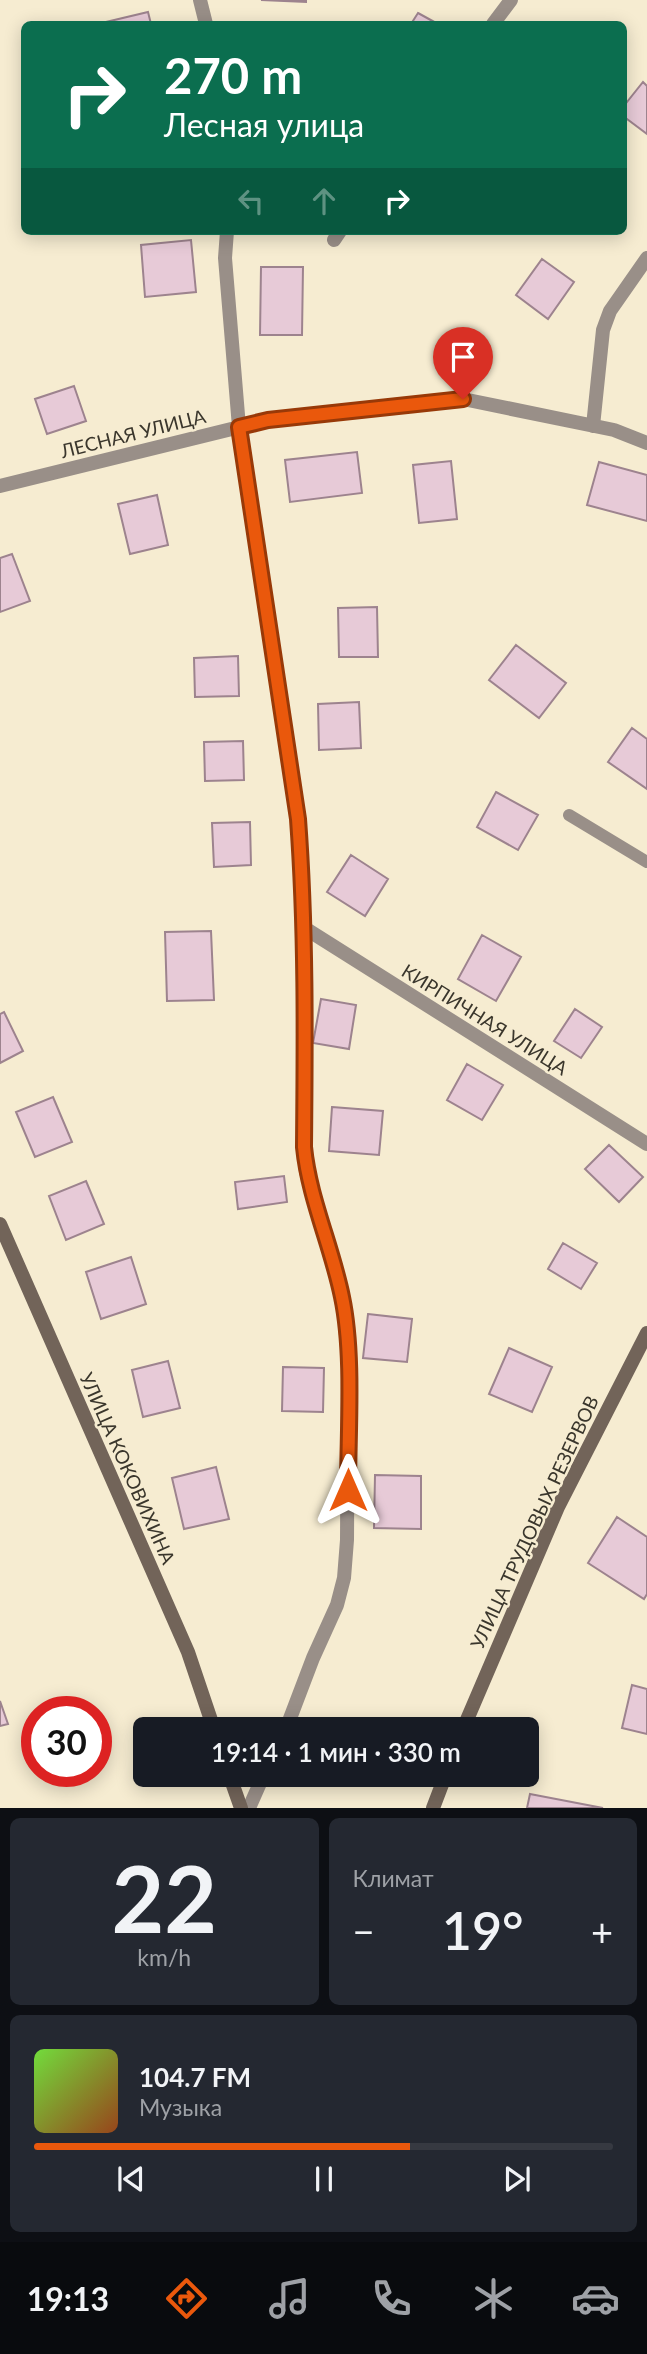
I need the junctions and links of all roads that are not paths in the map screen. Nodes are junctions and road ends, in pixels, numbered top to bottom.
1 (200, 0) edge
2 (511, 0) edge
3 (205, 21) edge
4 (495, 21) edge
5 (227, 235) edge
6 (647, 258) edge
7 (593, 426) junction
8 (239, 427) junction
9 (647, 443) edge
10 (0, 486) edge
11 (569, 815) dead end
12 (647, 862) edge
13 (303, 927) junction
14 (647, 1144) edge
15 (0, 1224) edge
16 (647, 1334) edge
17 (210, 1717) edge
18 (291, 1717) edge
19 (468, 1717) edge
20 (234, 1787) edge
21 (258, 1787) edge
22 (441, 1787) edge
23 (241, 1808) edge
24 (249, 1808) edge
25 (433, 1808) edge

1 - 3 street
2 - 4 street
5 - 8 street
6 - 7 street
7 - 8 street, ЛЕСНАЯ УЛИЦА
7 - 9 street, ЛЕСНАЯ УЛИЦА
8 - 10 street, ЛЕСНАЯ УЛИЦА
8 - 13 street
11 - 12 lane
13 - 14 street, КИРПИЧНАЯ УЛИЦА
13 - 18 street
15 - 17 street, УЛИЦА КОКОВИХИНА
16 - 19 street, УЛИЦА ТРУДОВЫХ РЕЗЕРВОВ
20 - 23 street
21 - 24 street
22 - 25 street

